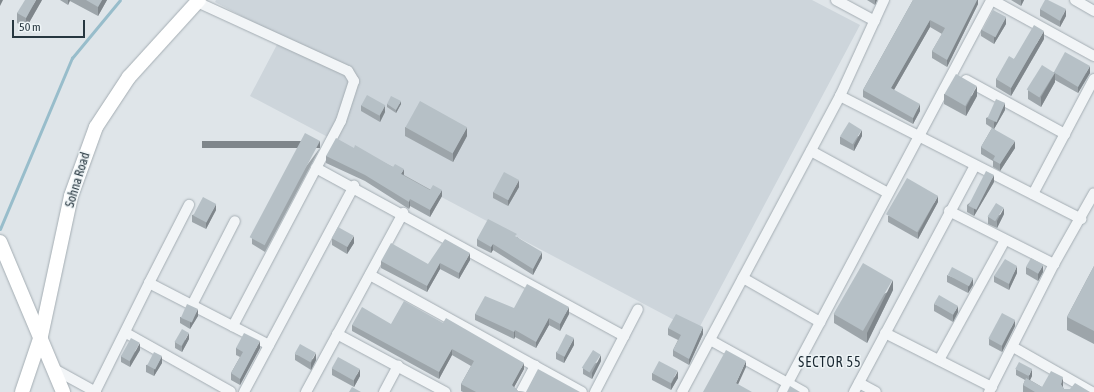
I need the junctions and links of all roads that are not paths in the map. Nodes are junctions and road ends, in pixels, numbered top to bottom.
1 (836, 0) edge
2 (884, 0) edge
3 (991, 0) edge
4 (1075, 0) edge
5 (198, 1) edge
6 (1093, 8) edge
7 (875, 21) junction
8 (1094, 56) edge
9 (951, 73) junction
10 (1094, 79) edge
11 (840, 96) junction
12 (1065, 134) junction
13 (917, 136) junction
14 (811, 151) junction
15 (975, 165) junction
16 (316, 168) junction
17 (354, 186) junction
18 (888, 193) junction
19 (1094, 193) edge
20 (1033, 194) junction
21 (189, 205) dead end
22 (949, 211) junction
23 (403, 213) junction
24 (1080, 219) junction
25 (235, 221) dead end
26 (1005, 240) junction
27 (1, 244) edge
28 (1054, 264) junction
29 (370, 274) junction
30 (743, 278) junction
31 (149, 283) junction
32 (192, 305) junction
33 (638, 309) dead end
34 (820, 322) junction
35 (233, 326) junction
36 (126, 333) junction
37 (885, 333) junction
38 (338, 334) junction
39 (41, 336) junction
40 (624, 336) junction
41 (710, 340) junction
42 (269, 345) junction
43 (1013, 347) junction
44 (939, 360) junction
45 (398, 366) junction
46 (535, 366) junction
47 (54, 369) junction
48 (1073, 381) junction
49 (785, 388) edge
50 (856, 388) edge
51 (991, 390) edge
52 (22, 392) edge
53 (63, 392) edge
54 (96, 392) edge
55 (232, 392) edge
56 (244, 392) edge
57 (306, 392) edge
58 (384, 392) edge
59 (445, 392) edge
60 (521, 392) edge
61 (582, 392) edge
62 (595, 392) edge
63 (682, 392) edge
64 (804, 392) edge
65 (876, 392) edge
66 (1067, 392) edge
67 (1092, 392) edge

1 - 7 street
2 - 7 street
3 - 8 street
3 - 9 street
4 - 6 street
5 - 16 street
5 - 39 main road, Sohna Road
7 - 11 street
9 - 12 street
9 - 13 street
10 - 12 street
11 - 13 street
11 - 14 street
12 - 20 street
13 - 15 street
13 - 18 street
14 - 18 street
14 - 30 street
15 - 20 street
15 - 22 street
16 - 17 street
16 - 35 street
17 - 23 street
17 - 42 street
18 - 34 street
19 - 24 street
20 - 24 street
21 - 31 street
22 - 26 street
22 - 37 street
23 - 29 street
23 - 40 street
24 - 28 street
25 - 32 street
26 - 28 street
26 - 44 street
27 - 39 main road
28 - 43 street
29 - 38 street
29 - 46 street
30 - 34 street
30 - 41 street
31 - 32 street
31 - 36 street
32 - 35 street
33 - 40 street
34 - 49 street
35 - 42 street
36 - 54 street
36 - 55 street
37 - 44 street
37 - 50 street
38 - 45 street
38 - 57 street
39 - 47 main road
39 - 52 main road, Sohna Road
40 - 62 street
41 - 49 street
41 - 63 street
42 - 56 street
43 - 48 street
43 - 51 street
44 - 51 street
45 - 58 street
45 - 59 street
46 - 60 street
46 - 61 street
47 - 53 main road
47 - 54 street
48 - 66 street
48 - 67 street
49 - 64 street
50 - 65 street

